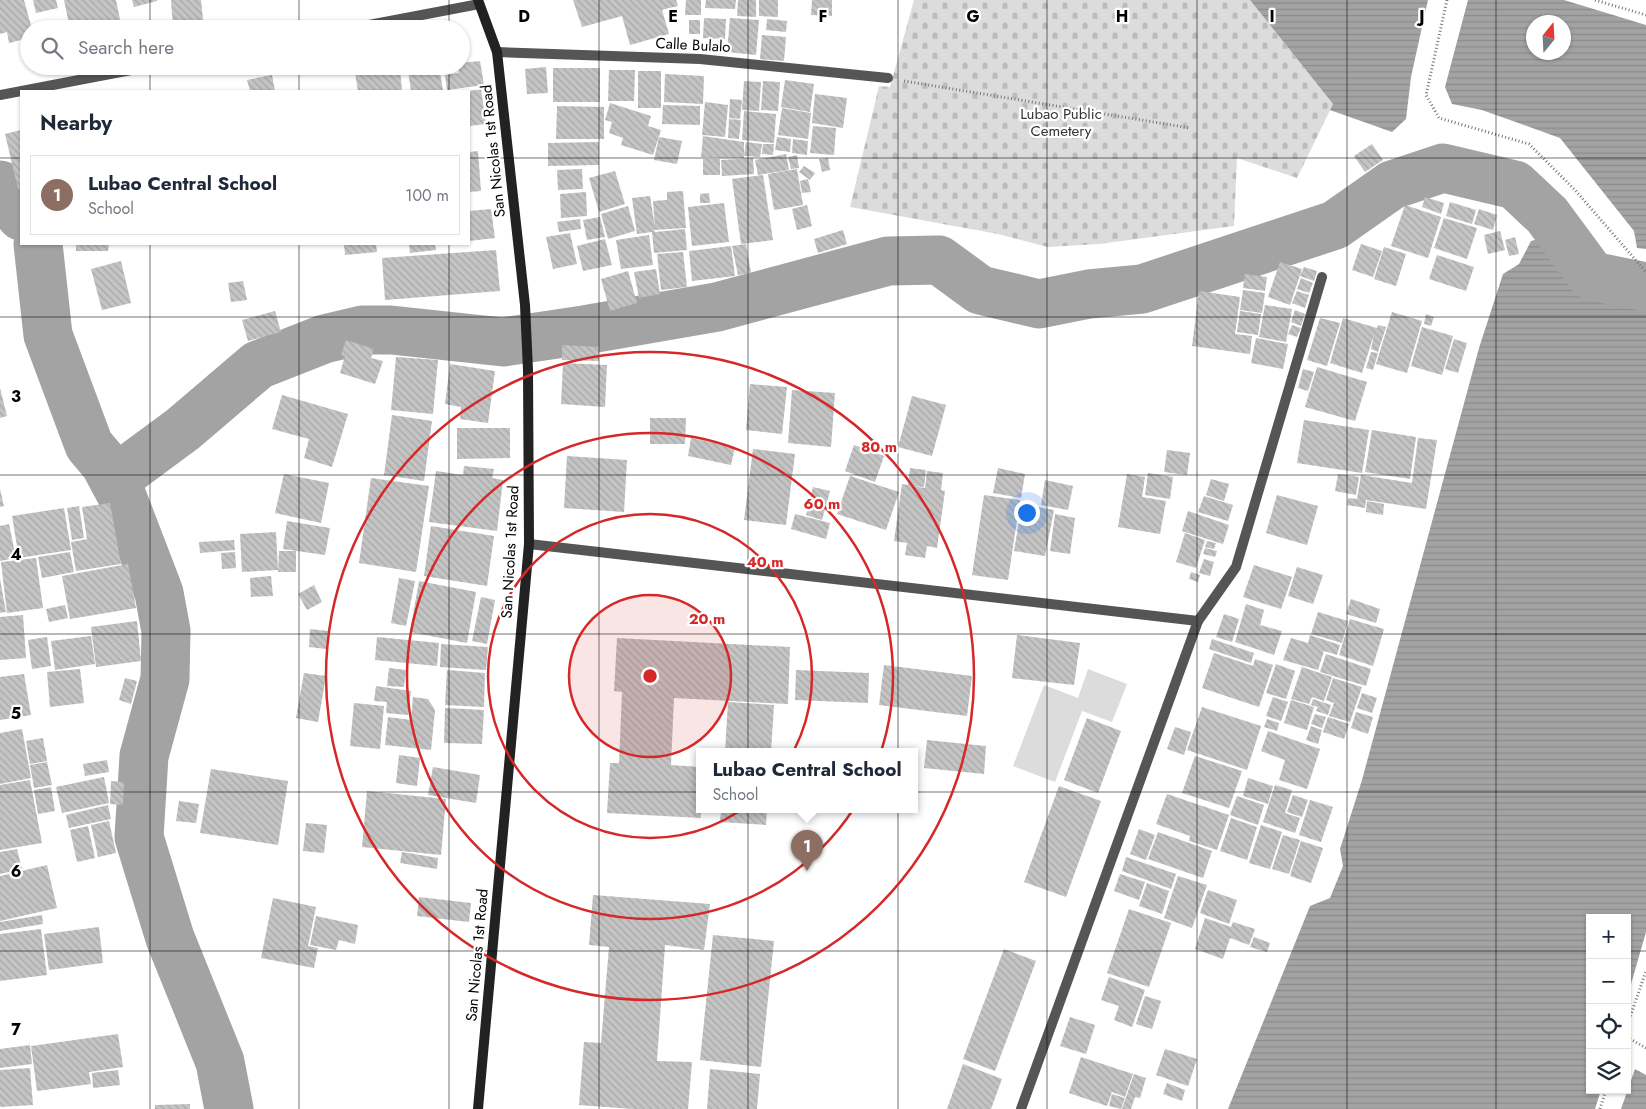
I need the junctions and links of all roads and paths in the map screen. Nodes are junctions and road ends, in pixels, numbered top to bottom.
1 (1447, 0) edge
2 (1595, 0) edge
3 (1601, 1) edge
4 (478, 2) edge
5 (1646, 15) edge
6 (391, 20) edge
7 (497, 52) junction
8 (105, 75) edge
9 (888, 78) joint
10 (26, 90) edge
11 (20, 91) edge
12 (0, 95) edge
13 (1190, 128) dead end
14 (1646, 272) edge
15 (1322, 277) dead end
16 (529, 544) junction
17 (1198, 621) junction
18 (1646, 971) edge
19 (1631, 1014) edge
20 (1631, 1039) edge
21 (1646, 1048) edge
22 (1605, 1094) edge
23 (478, 1109) edge
24 (1021, 1109) edge
25 (1600, 1109) edge

1 - 14 path
2 - 3 path
3 - 5 path
4 - 6 street
4 - 7 main road, San Nicolas 1st Road
7 - 9 street, Calle Bulalo
7 - 16 main road, San Nicolas 1st Road
8 - 10 street
9 - 13 path
11 - 12 street
15 - 17 street
16 - 17 street
16 - 23 main road, San Nicolas 1st Road
17 - 24 street
18 - 19 path
20 - 21 path
22 - 25 path

